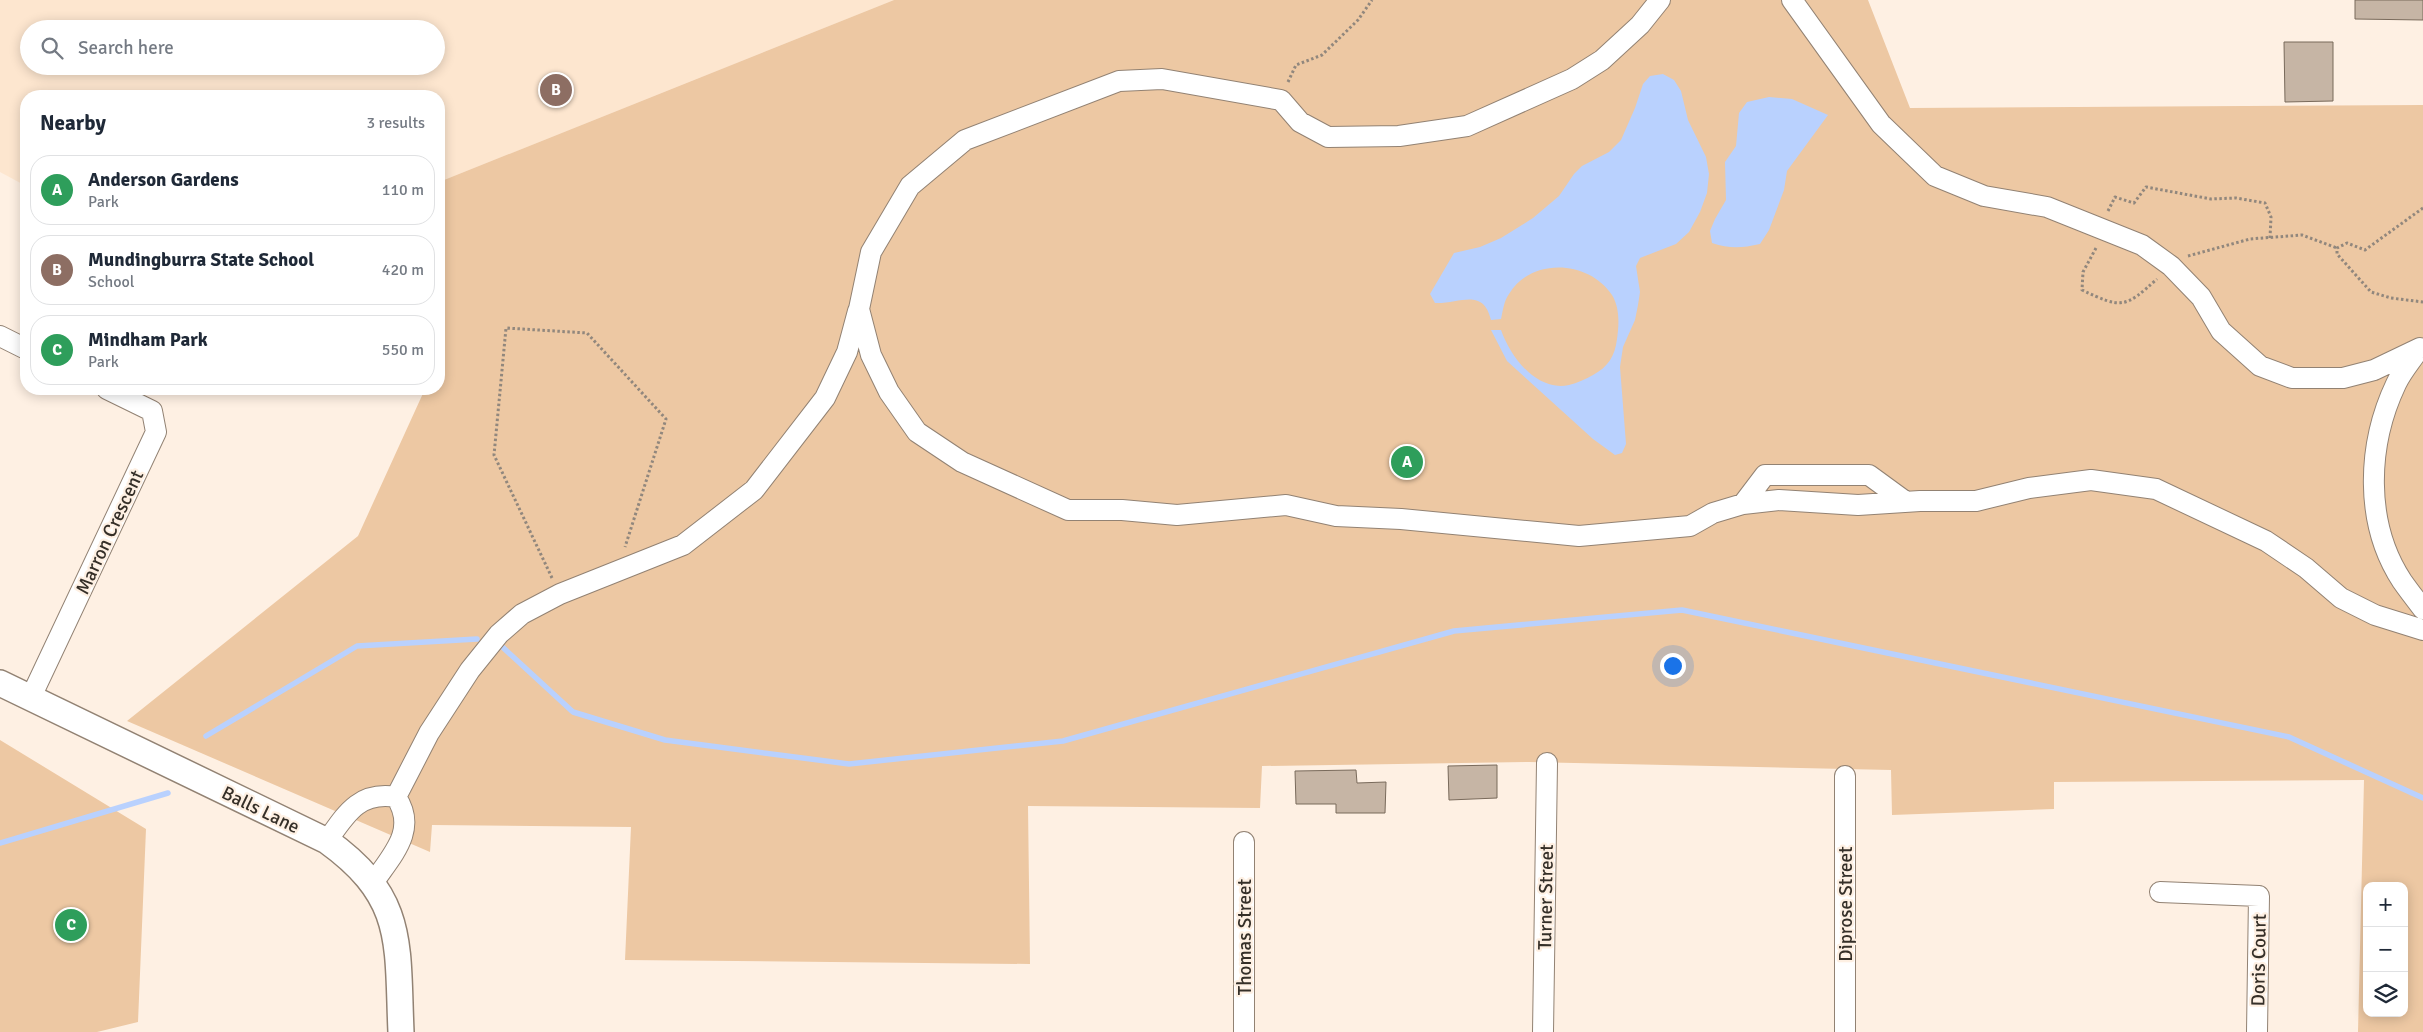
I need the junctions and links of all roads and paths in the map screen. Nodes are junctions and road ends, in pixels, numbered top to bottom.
1 (1372, 0) edge
2 (1660, 0) edge
3 (1792, 0) edge
4 (1281, 100) junction
5 (2423, 208) edge
6 (2100, 227) junction
7 (2270, 238) junction
8 (2337, 248) junction
9 (2171, 266) junction
10 (2423, 302) edge
11 (859, 309) junction
12 (0, 336) edge
13 (20, 346) edge
14 (2422, 346) edge
15 (119, 395) edge
16 (1906, 502) junction
17 (1743, 504) junction
18 (617, 571) junction
19 (560, 594) junction
20 (2423, 609) edge
21 (2423, 630) edge
22 (0, 683) edge
23 (31, 697) junction
24 (1547, 763) dead end
25 (1846, 776) dead end
26 (396, 797) junction
27 (326, 841) junction
28 (1244, 842) dead end
29 (373, 883) junction
30 (2160, 892) dead end
31 (401, 1032) edge
32 (1244, 1032) edge
33 (1543, 1032) edge
34 (1846, 1032) edge
35 (2257, 1032) edge

1 - 4 path
2 - 4 street
3 - 6 street
4 - 11 street
5 - 8 path
6 - 7 path
6 - 9 street
6 - 9 path
7 - 8 path
7 - 9 path
8 - 10 path
9 - 14 street
11 - 17 street
11 - 18 street
12 - 13 street
14 - 20 street
15 - 23 street, Marron Crescent
16 - 17 street
16 - 17 street
16 - 21 street
18 - 19 street
18 - 19 path
19 - 26 street
22 - 23 main road, Balls Lane
23 - 27 main road, Balls Lane
24 - 33 street, Turner Street
25 - 34 street, Diprose Street
26 - 27 street
26 - 29 street
27 - 29 main road, Balls Lane
28 - 32 street, Thomas Street
29 - 31 main road, Balls Lane
30 - 35 street, Doris Court

